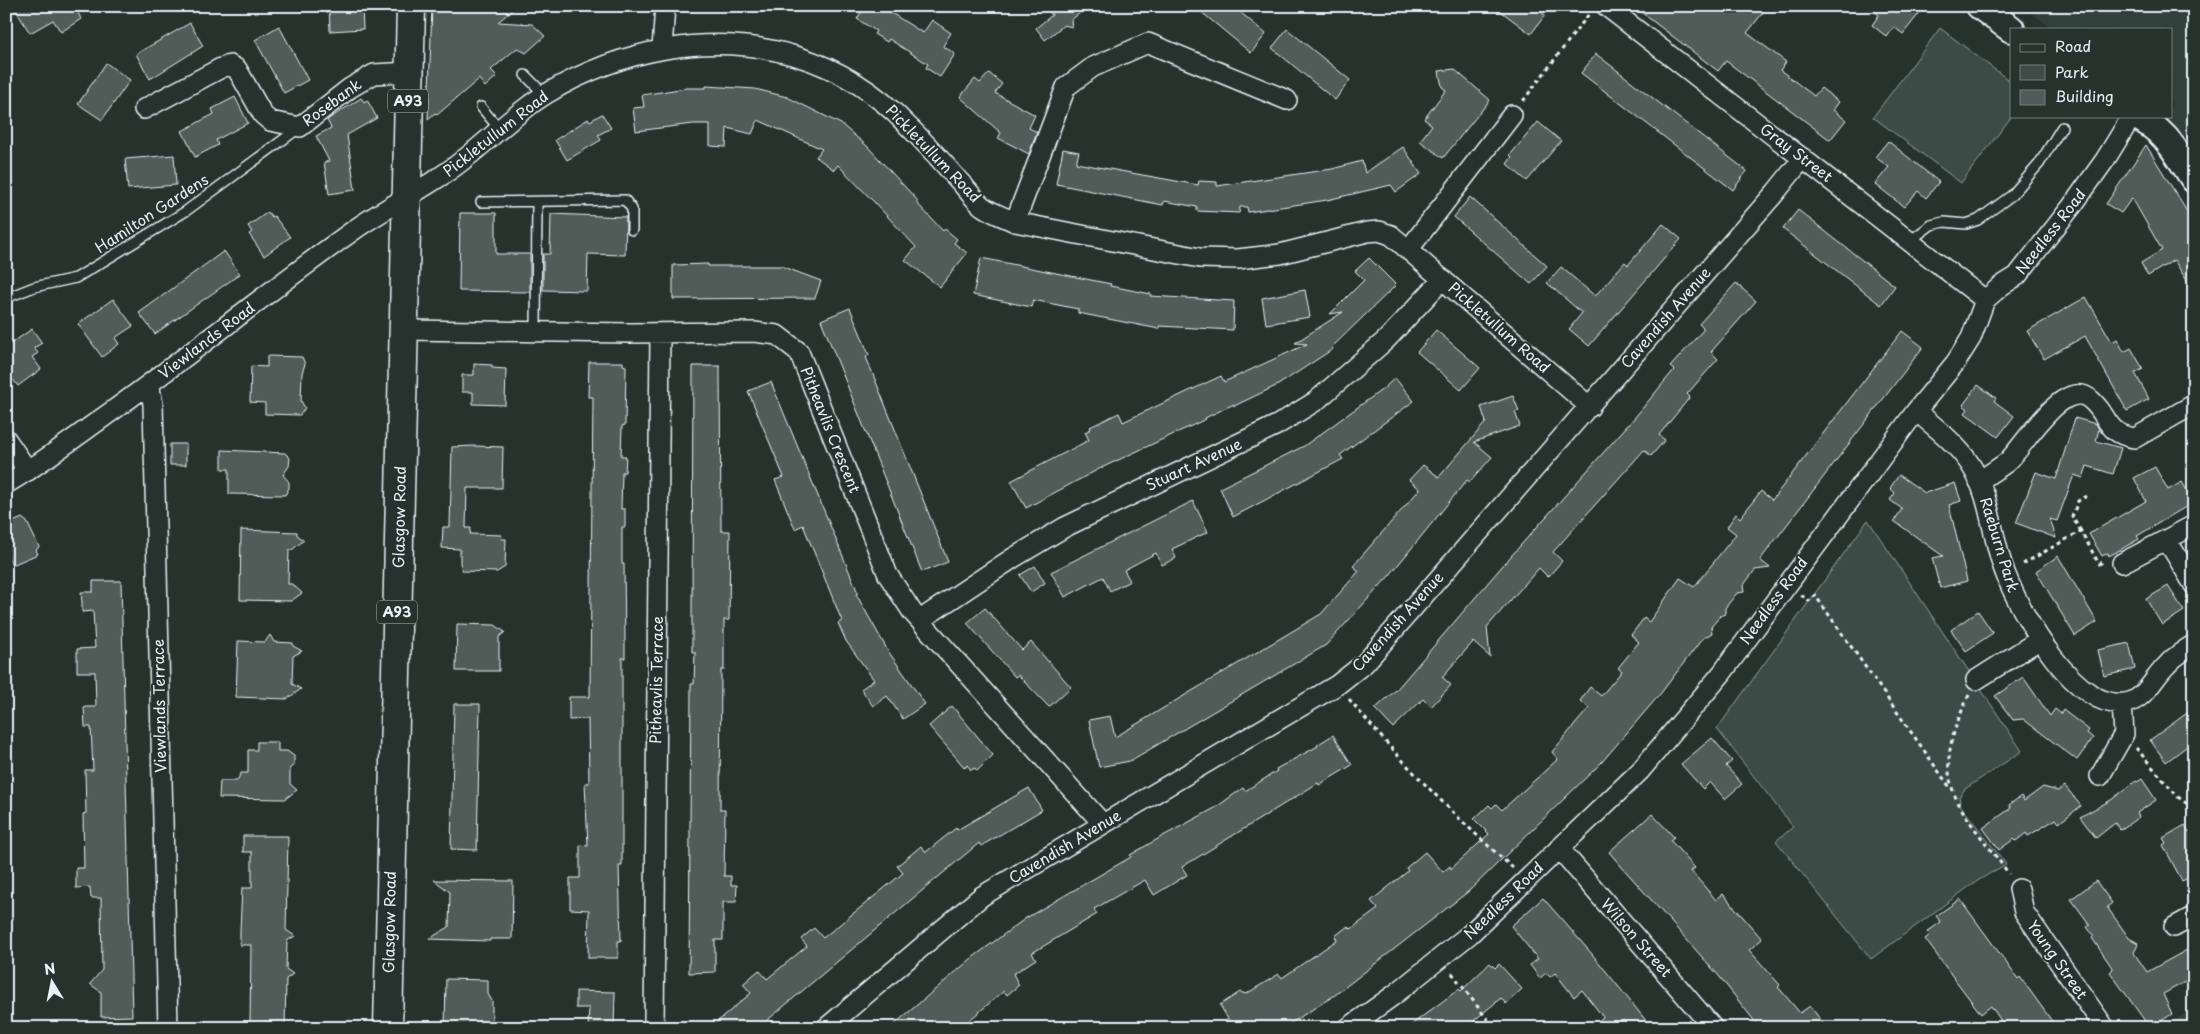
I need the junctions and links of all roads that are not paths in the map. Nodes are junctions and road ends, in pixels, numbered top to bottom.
1 (411, 6) edge
2 (665, 6) edge
3 (1606, 6) edge
4 (1980, 6) edge
5 (2011, 28) edge
6 (662, 49) junction
7 (410, 72) junction
8 (525, 75) dead end
9 (545, 95) junction
10 (1287, 100) dead end
11 (481, 107) dead end
12 (144, 109) dead end
13 (1512, 115) road end
14 (2133, 118) edge
15 (2138, 118) edge
16 (2062, 127) dead end
17 (300, 128) junction
18 (500, 130) junction
19 (1803, 158) junction
20 (2194, 179) edge
21 (406, 196) junction
22 (482, 202) dead end
23 (537, 202) junction
24 (1015, 222) junction
25 (632, 230) dead end
26 (1911, 240) junction
27 (1410, 248) junction
28 (1443, 279) junction
29 (6, 298) edge
30 (1985, 300) junction
31 (404, 330) junction
32 (536, 332) junction
33 (660, 333) junction
34 (149, 384) junction
35 (1590, 406) junction
36 (2191, 406) dead end
37 (1916, 411) junction
38 (6, 440) edge
39 (28, 471) junction
40 (1979, 482) junction
41 (6, 484) edge
42 (2194, 526) edge
43 (2167, 540) junction
44 (2122, 563) road end
45 (2194, 585) edge
46 (920, 620) junction
47 (2039, 640) junction
48 (2194, 644) edge
49 (1976, 680) road end
50 (2122, 704) junction
51 (2100, 776) dead end
52 (1103, 824) junction
53 (1559, 848) junction
54 (2020, 889) road end
55 (2194, 916) edge
56 (2174, 927) dead end
57 (168, 1028) edge
58 (388, 1028) edge
59 (654, 1028) edge
60 (826, 1028) edge
61 (1348, 1028) edge
62 (1713, 1028) edge
63 (2105, 1028) edge

1 - 7 main road, Glasgow Road / A93
2 - 6 street
3 - 19 street, Gray Street
4 - 5 street
6 - 9 street, Pickletullum Road
6 - 24 street, Pickletullum Road
7 - 17 street, Rosebank
7 - 21 main road, Glasgow Road / A93
8 - 9 lane
9 - 18 street, Pickletullum Road
10 - 24 street
11 - 18 lane
12 - 17 street, Rosebank
13 - 27 street
14 - 30 street, Needless Road
15 - 20 street
16 - 26 lane
17 - 29 lane, Hamilton Gardens
18 - 21 street, Pickletullum Road
19 - 26 street, Gray Street
19 - 35 street, Cavendish Avenue
21 - 31 main road, Glasgow Road / A93
21 - 34 street, Viewlands Road
22 - 23 lane
23 - 25 lane
23 - 32 lane
24 - 27 street, Pickletullum Road
26 - 30 street, Gray Street
27 - 28 street, Pickletullum Road
28 - 35 street, Pickletullum Road
28 - 46 street, Stuart Avenue
30 - 37 street, Needless Road
31 - 32 street, Pitheavlis Crescent
31 - 58 main road, Glasgow Road / A93
32 - 33 street, Pitheavlis Crescent
33 - 46 street, Pitheavlis Crescent
33 - 59 street, Pitheavlis Terrace
34 - 39 street, Viewlands Road
34 - 57 street, Viewlands Terrace
35 - 52 street, Cavendish Avenue
36 - 40 street, Raeburn Park
37 - 40 street, Raeburn Park
37 - 53 street, Needless Road
38 - 39 street
39 - 41 street, Viewlands Road
40 - 47 street, Raeburn Park
42 - 43 street
43 - 44 street
43 - 45 street
46 - 52 street, Pitheavlis Crescent
47 - 49 street
47 - 50 street, Raeburn Park
48 - 50 street
50 - 51 street
52 - 60 street, Cavendish Avenue
53 - 61 street, Needless Road
53 - 62 street, Wilson Street
54 - 63 street, Young Street
55 - 56 street

